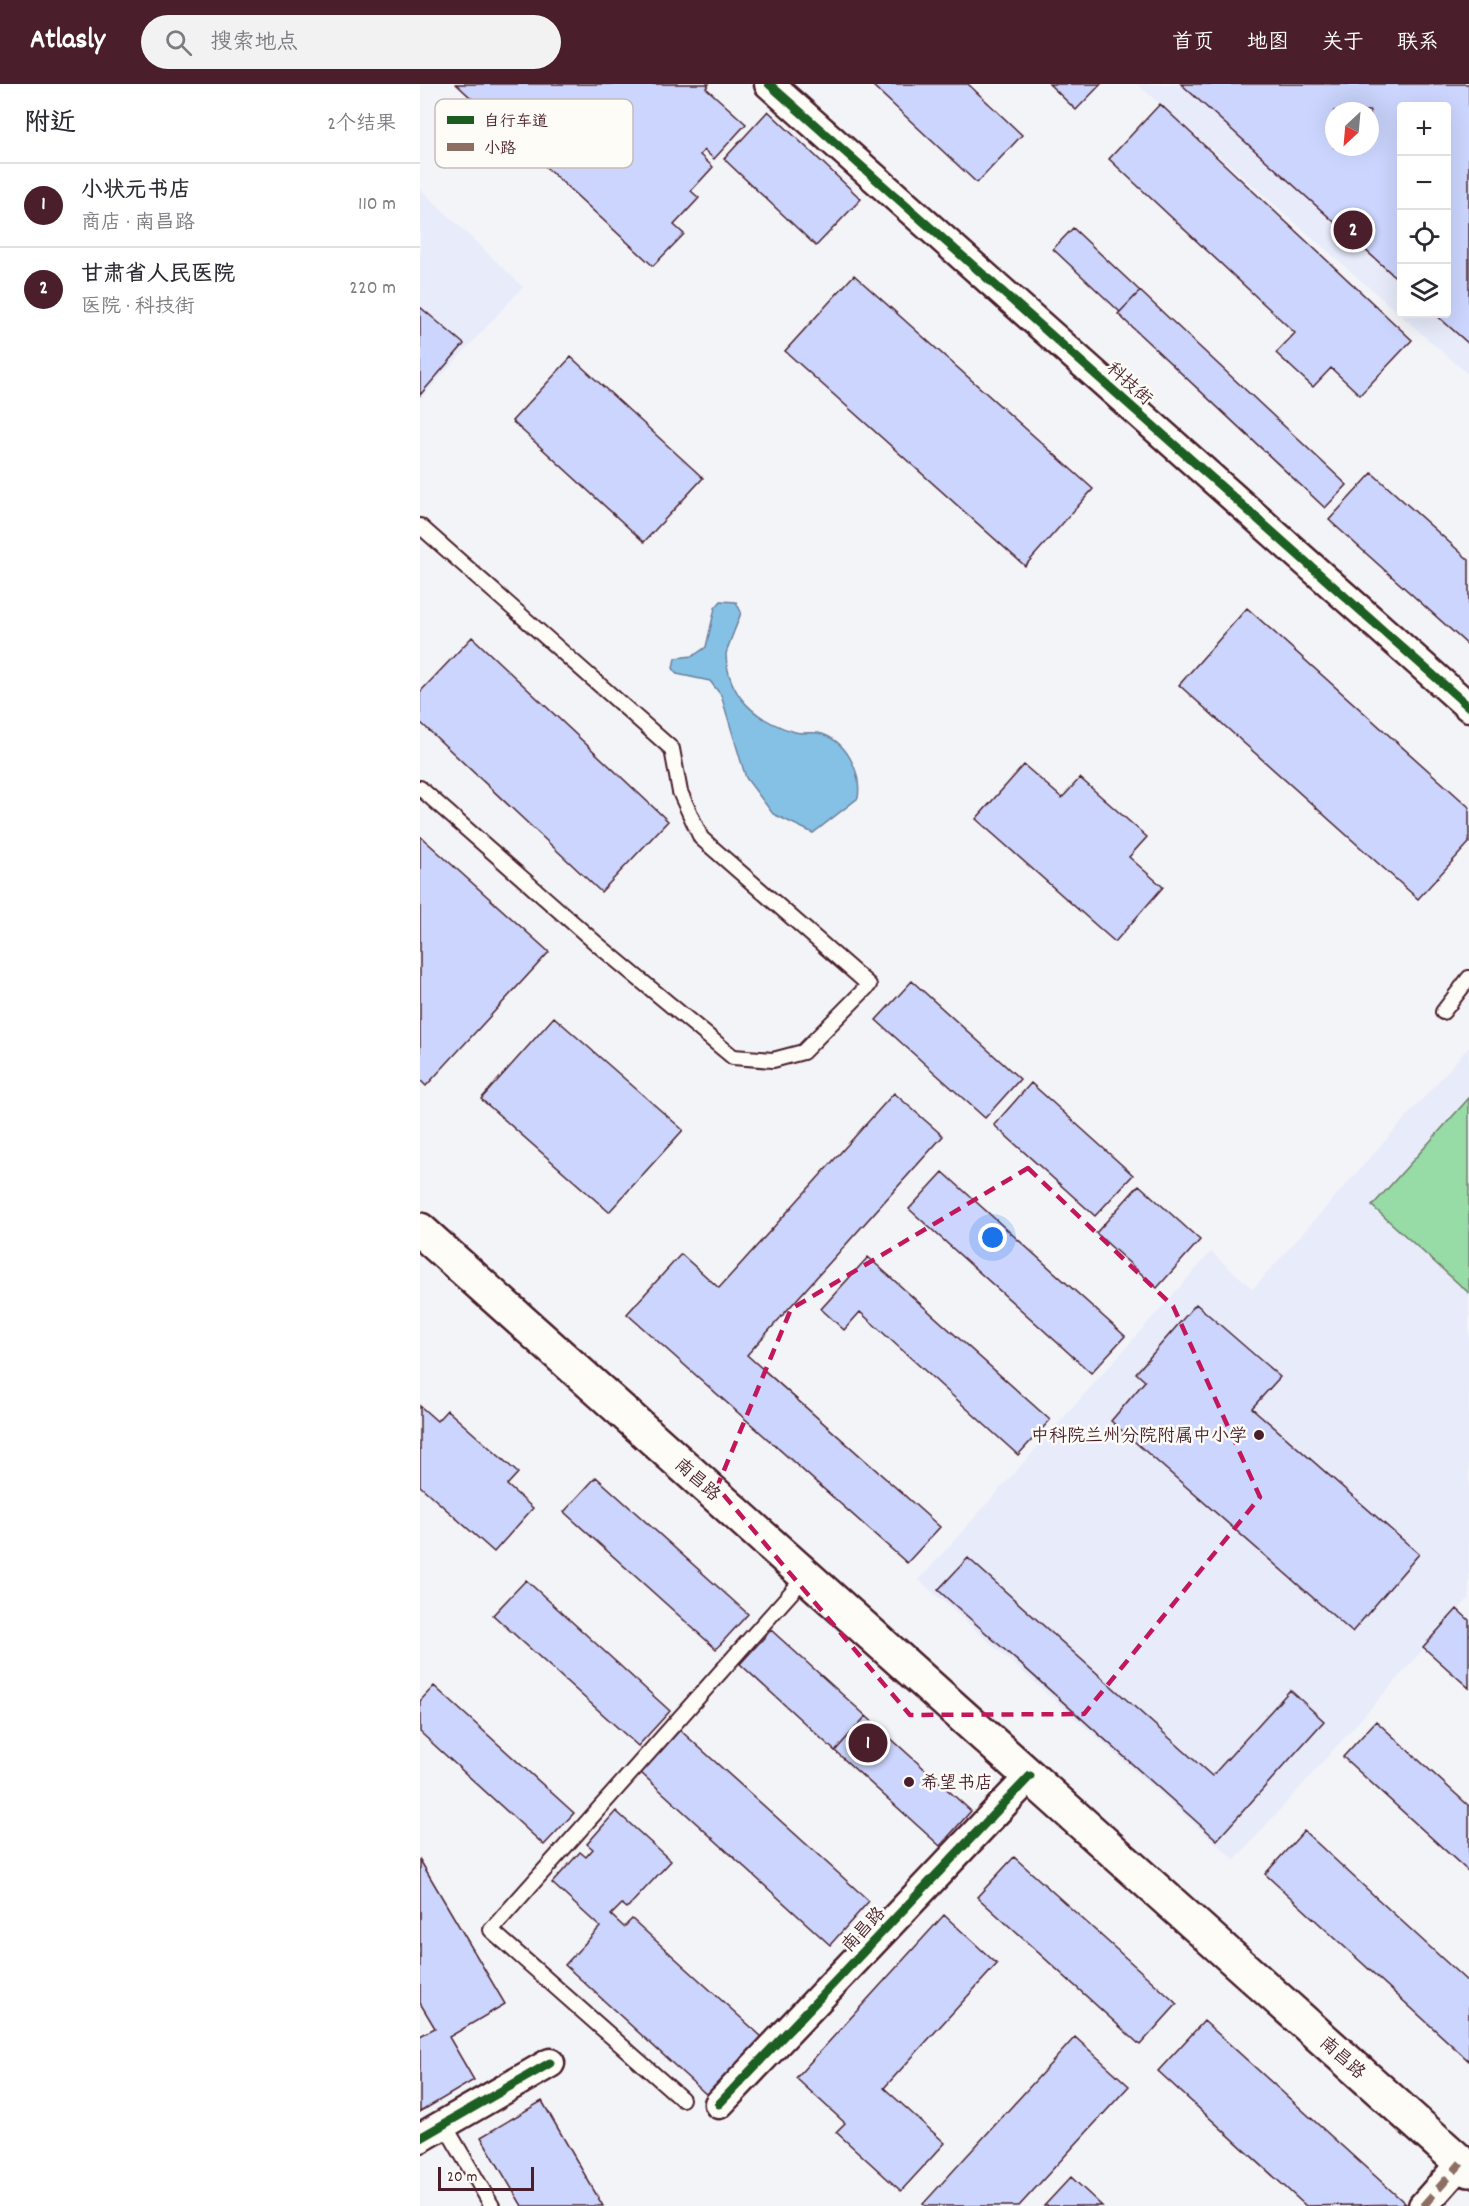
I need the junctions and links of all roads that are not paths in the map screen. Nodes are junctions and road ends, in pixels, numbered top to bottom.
1 (769, 84) edge
2 (420, 526) edge
3 (1469, 707) edge
4 (420, 788) edge
5 (1469, 978) edge
6 (1443, 1012) dead end
7 (420, 1230) edge
8 (806, 1576) junction
9 (1030, 1776) junction
10 (550, 2063) dead end
11 (682, 2099) dead end
12 (719, 2104) dead end
13 (432, 2131) edge
14 (1465, 2167) edge
15 (492, 2206) edge
16 (1423, 2206) edge

1 - 3 street, 科技街
2 - 4 lane
5 - 6 lane
7 - 8 main road, 南昌路
8 - 9 main road, 南昌路
8 - 11 lane
9 - 12 street, 南昌路
9 - 14 main road, 南昌路
10 - 13 street
13 - 15 lane
14 - 16 street

